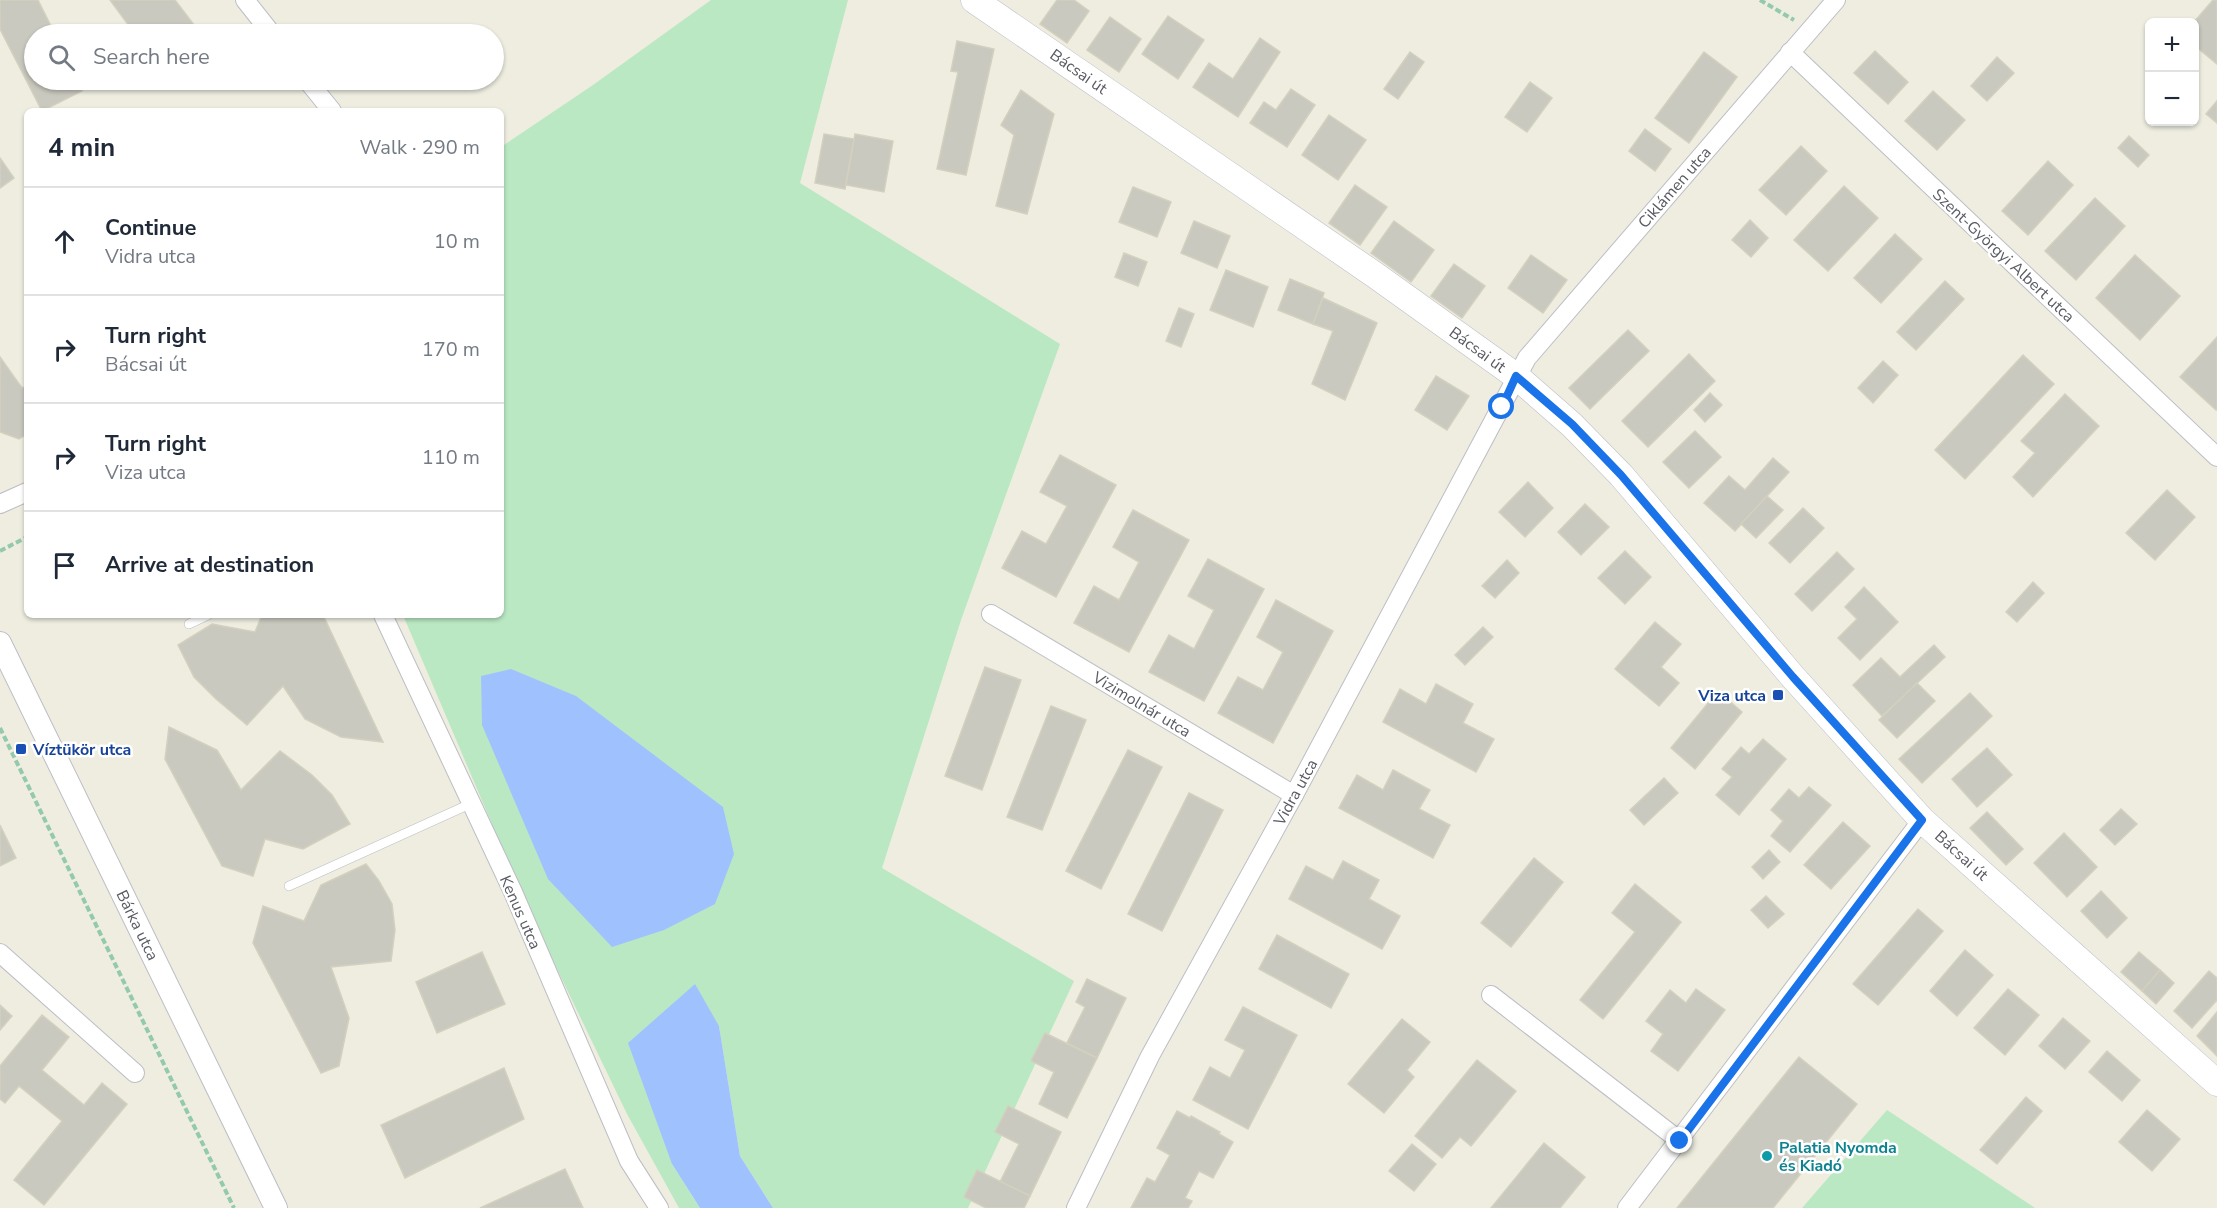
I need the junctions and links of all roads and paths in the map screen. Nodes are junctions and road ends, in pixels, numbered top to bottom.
1 (245, 0) edge
2 (974, 0) edge
3 (1760, 0) edge
4 (1836, 0) edge
5 (264, 24) edge
6 (1809, 31) junction
7 (1790, 52) junction
8 (315, 90) edge
9 (330, 108) edge
10 (1516, 376) junction
11 (2217, 457) edge
12 (24, 493) edge
13 (0, 504) edge
14 (24, 539) edge
15 (0, 551) edge
16 (991, 614) dead end
17 (202, 618) edge
18 (384, 618) edge
19 (189, 624) dead end
20 (0, 643) edge
21 (0, 728) edge
22 (1294, 795) junction
23 (470, 804) junction
24 (1922, 820) junction
25 (289, 886) dead end
26 (0, 953) edge
27 (1491, 996) dead end
28 (135, 1073) dead end
29 (2217, 1083) edge
30 (1680, 1141) junction
31 (234, 1208) edge
32 (276, 1208) edge
33 (659, 1208) edge
34 (1076, 1208) edge
35 (1627, 1208) edge

1 - 5 street
2 - 10 main road, Bácsai út
3 - 6 path
4 - 6 street, Ciklámen utca
6 - 7 street, Ciklámen utca
7 - 10 street, Ciklámen utca
7 - 11 street, Szent-Györgyi Albert utca
8 - 9 street
10 - 22 street, Vidra utca
10 - 24 main road, Bácsai út
12 - 13 street
14 - 15 path
16 - 22 street, Vizimolnár utca
17 - 19 lane
18 - 23 street, Kenus utca
20 - 32 street, Bárka utca
21 - 31 path
22 - 34 street, Vidra utca
23 - 25 lane
23 - 33 street, Kenus utca
24 - 29 main road, Bácsai út
24 - 30 street
26 - 28 street
27 - 30 street
30 - 35 street

